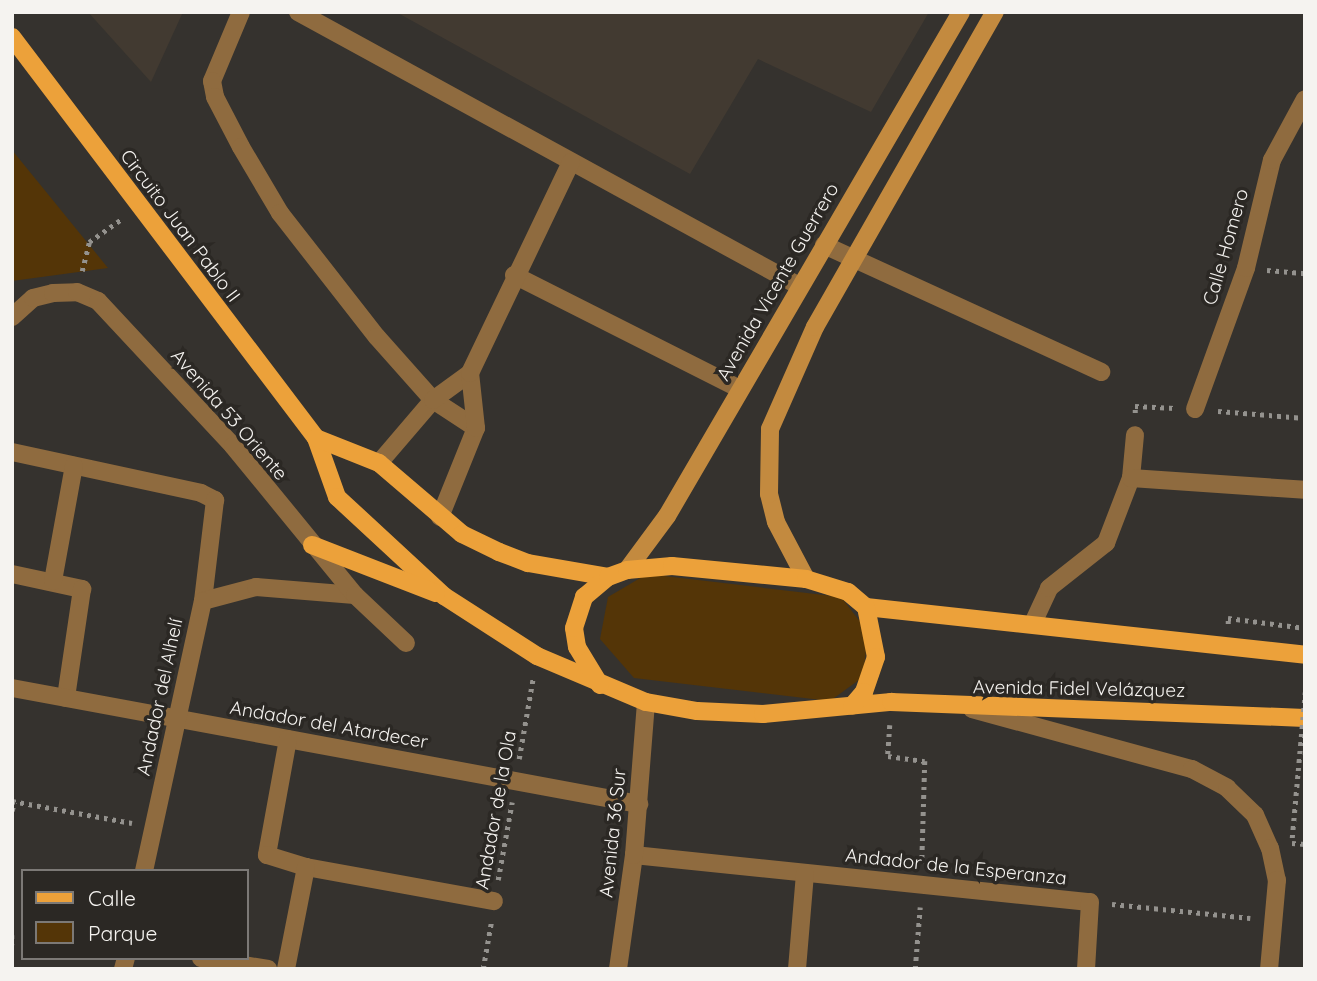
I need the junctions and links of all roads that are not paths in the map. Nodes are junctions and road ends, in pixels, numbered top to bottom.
1 (241, 12) edge
2 (298, 12) edge
3 (961, 12) edge
4 (995, 12) edge
5 (12, 37) edge
6 (1305, 99) edge
7 (571, 162) junction
8 (824, 245) junction
9 (855, 257) junction
10 (514, 275) junction
11 (799, 286) junction
12 (12, 317) edge
13 (1101, 372) dead end
14 (470, 373) junction
15 (740, 389) junction
16 (433, 400) junction
17 (1195, 409) dead end
18 (476, 428) junction
19 (1135, 435) dead end
20 (316, 438) junction
21 (12, 452) edge
22 (379, 463) junction
23 (74, 466) junction
24 (1131, 478) junction
25 (1305, 490) edge
26 (440, 517) junction
27 (312, 545) junction
28 (627, 570) junction
29 (12, 574) edge
30 (608, 577) junction
31 (806, 579) junction
32 (53, 581) junction
33 (355, 595) junction
34 (444, 596) junction
35 (203, 601) junction
36 (866, 607) junction
37 (1033, 623) junction
38 (406, 643) dead end
39 (1305, 655) edge
40 (600, 685) junction
41 (12, 688) edge
42 (66, 698) junction
43 (646, 702) junction
44 (852, 706) junction
45 (969, 708) junction
46 (176, 718) junction
47 (1305, 718) edge
48 (288, 739) junction
49 (639, 804) junction
50 (634, 855) junction
51 (306, 867) junction
52 (144, 869) edge
53 (805, 873) junction
54 (494, 901) road end
55 (213, 960) edge
56 (268, 969) edge
57 (286, 969) edge
58 (618, 969) edge
59 (797, 969) edge
60 (1086, 969) edge
61 (1269, 969) edge

1 - 16 street
2 - 7 street
3 - 8 main road, Avenida Vicente Guerrero
4 - 9 main road
5 - 20 main road, Circuito Juan Pablo II
6 - 17 street, Calle Homero
7 - 10 street
7 - 11 street
8 - 9 street
8 - 11 main road, Avenida Vicente Guerrero
9 - 13 street
9 - 31 main road
10 - 14 street
10 - 15 street
11 - 15 main road, Avenida Vicente Guerrero
12 - 27 street, Avenida 53 Oriente
14 - 16 street
14 - 18 street
15 - 28 main road, Avenida Vicente Guerrero
16 - 18 street
16 - 22 street
18 - 26 street
19 - 24 street
20 - 22 main road
20 - 34 main road, Circuito Juan Pablo II
21 - 23 street
22 - 26 main road
23 - 32 street
23 - 35 street
24 - 25 street
24 - 37 street
26 - 30 main road
27 - 33 street, Avenida 53 Oriente
27 - 34 main road
28 - 30 main road
28 - 31 main road
29 - 32 street
30 - 40 main road
31 - 36 main road
32 - 42 street
33 - 35 street, Andador del Alhelí
33 - 38 street, Avenida 53 Oriente
34 - 40 main road, Circuito Juan Pablo II
35 - 46 street, Andador del Alhelí
36 - 37 main road
36 - 44 main road
37 - 39 main road
40 - 43 main road, Circuito Juan Pablo II
41 - 42 street, Andador del Atardecer
42 - 46 street, Andador del Atardecer
43 - 44 main road, Avenida Fidel Velázquez
43 - 49 street, Avenida 36 Sur
44 - 45 main road, Avenida Fidel Velázquez
45 - 47 main road, Avenida Fidel Velázquez
45 - 61 street
46 - 48 street, Andador del Atardecer
46 - 52 street, Andador del Alhelí
48 - 49 street, Andador del Atardecer
48 - 51 street
49 - 50 street, Avenida 36 Sur
50 - 53 street, Andador de la Esperanza
50 - 58 street, Avenida 36 Sur
51 - 54 street
51 - 57 street
53 - 59 street
53 - 60 street, Andador de la Esperanza
55 - 56 street

